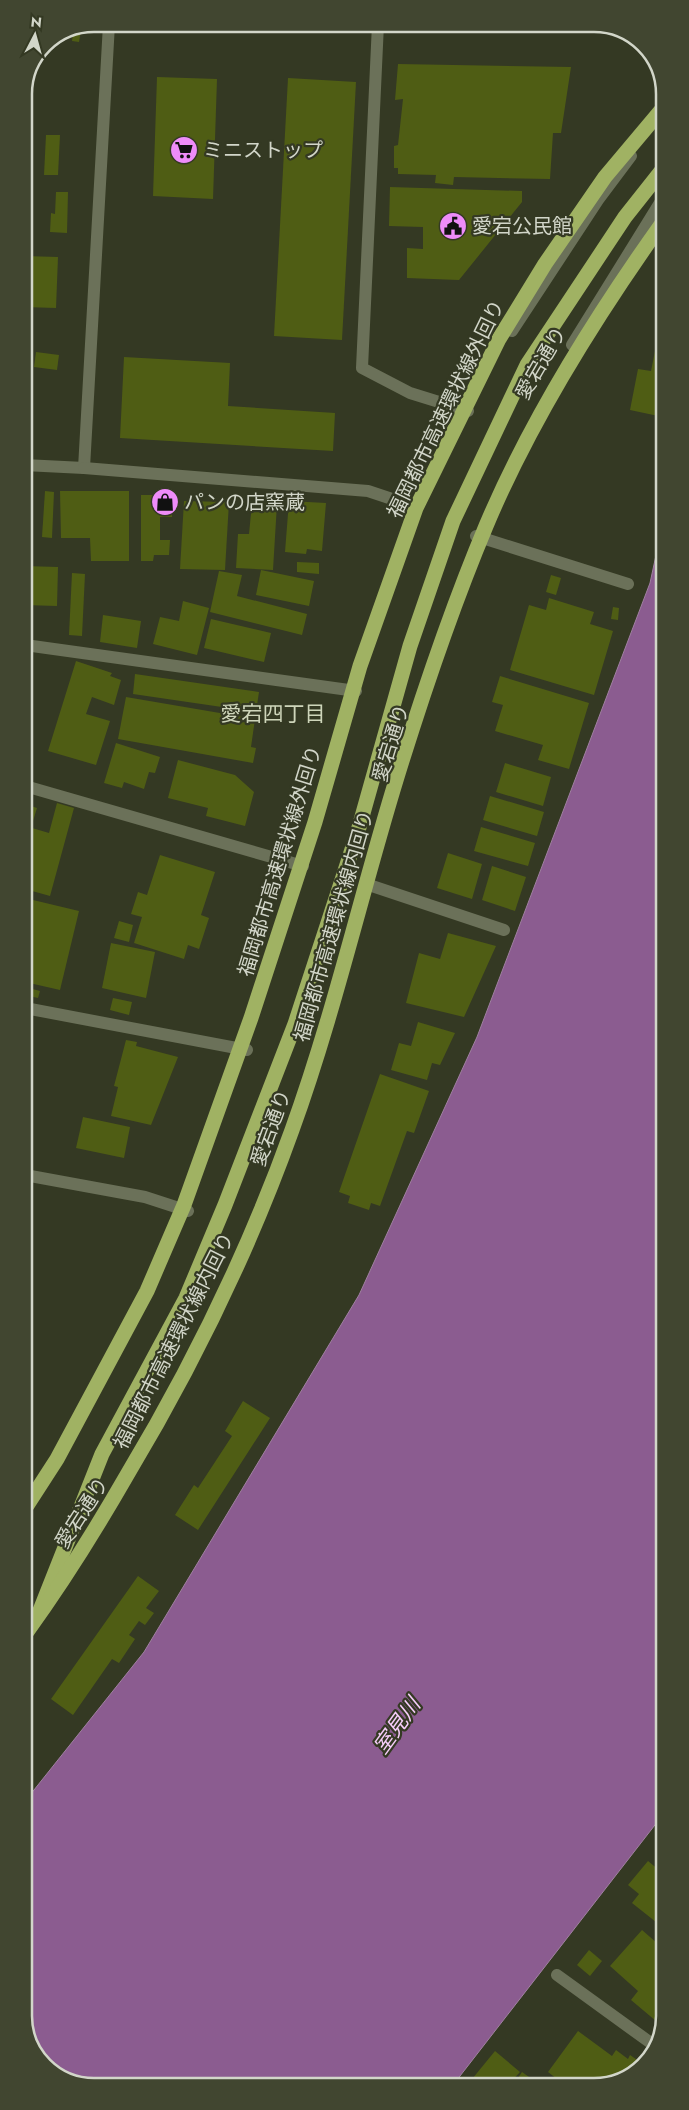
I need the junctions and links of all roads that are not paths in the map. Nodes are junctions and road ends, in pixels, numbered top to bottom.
1 (108, 33) edge
2 (378, 33) edge
3 (656, 116) edge
4 (656, 123) edge
5 (656, 178) edge
6 (656, 209) edge
7 (656, 233) edge
8 (468, 411) junction
9 (32, 465) edge
10 (84, 468) junction
11 (416, 506) junction
12 (476, 536) junction
13 (628, 584) dead end
14 (32, 646) edge
15 (356, 691) junction
16 (32, 788) edge
17 (303, 866) junction
18 (368, 885) junction
19 (504, 930) dead end
20 (32, 1009) edge
21 (247, 1050) junction
22 (32, 1176) edge
23 (188, 1211) junction
24 (32, 1498) edge
25 (32, 1499) edge
26 (39, 1613) junction
27 (32, 1623) edge
28 (32, 1624) edge
29 (557, 1975) dead end
30 (650, 2042) edge

1 - 10 street
2 - 8 street
3 - 25 highway, 福岡都市高速環状線外回り
4 - 8 street, 愛宕通り
5 - 26 highway
6 - 12 street, 愛宕通り
7 - 28 highway, 福岡都市高速環状線内回り
8 - 11 street, 愛宕通り
9 - 10 street
10 - 11 street
11 - 15 street, 愛宕通り
12 - 13 street
12 - 18 street, 愛宕通り
14 - 15 street
15 - 17 street, 愛宕通り
16 - 17 street
17 - 21 street, 愛宕通り
18 - 19 street
18 - 26 street, 愛宕通り
20 - 21 street
21 - 23 street, 愛宕通り
22 - 23 street
23 - 24 street, 愛宕通り
26 - 27 street, 愛宕通り
29 - 30 street

